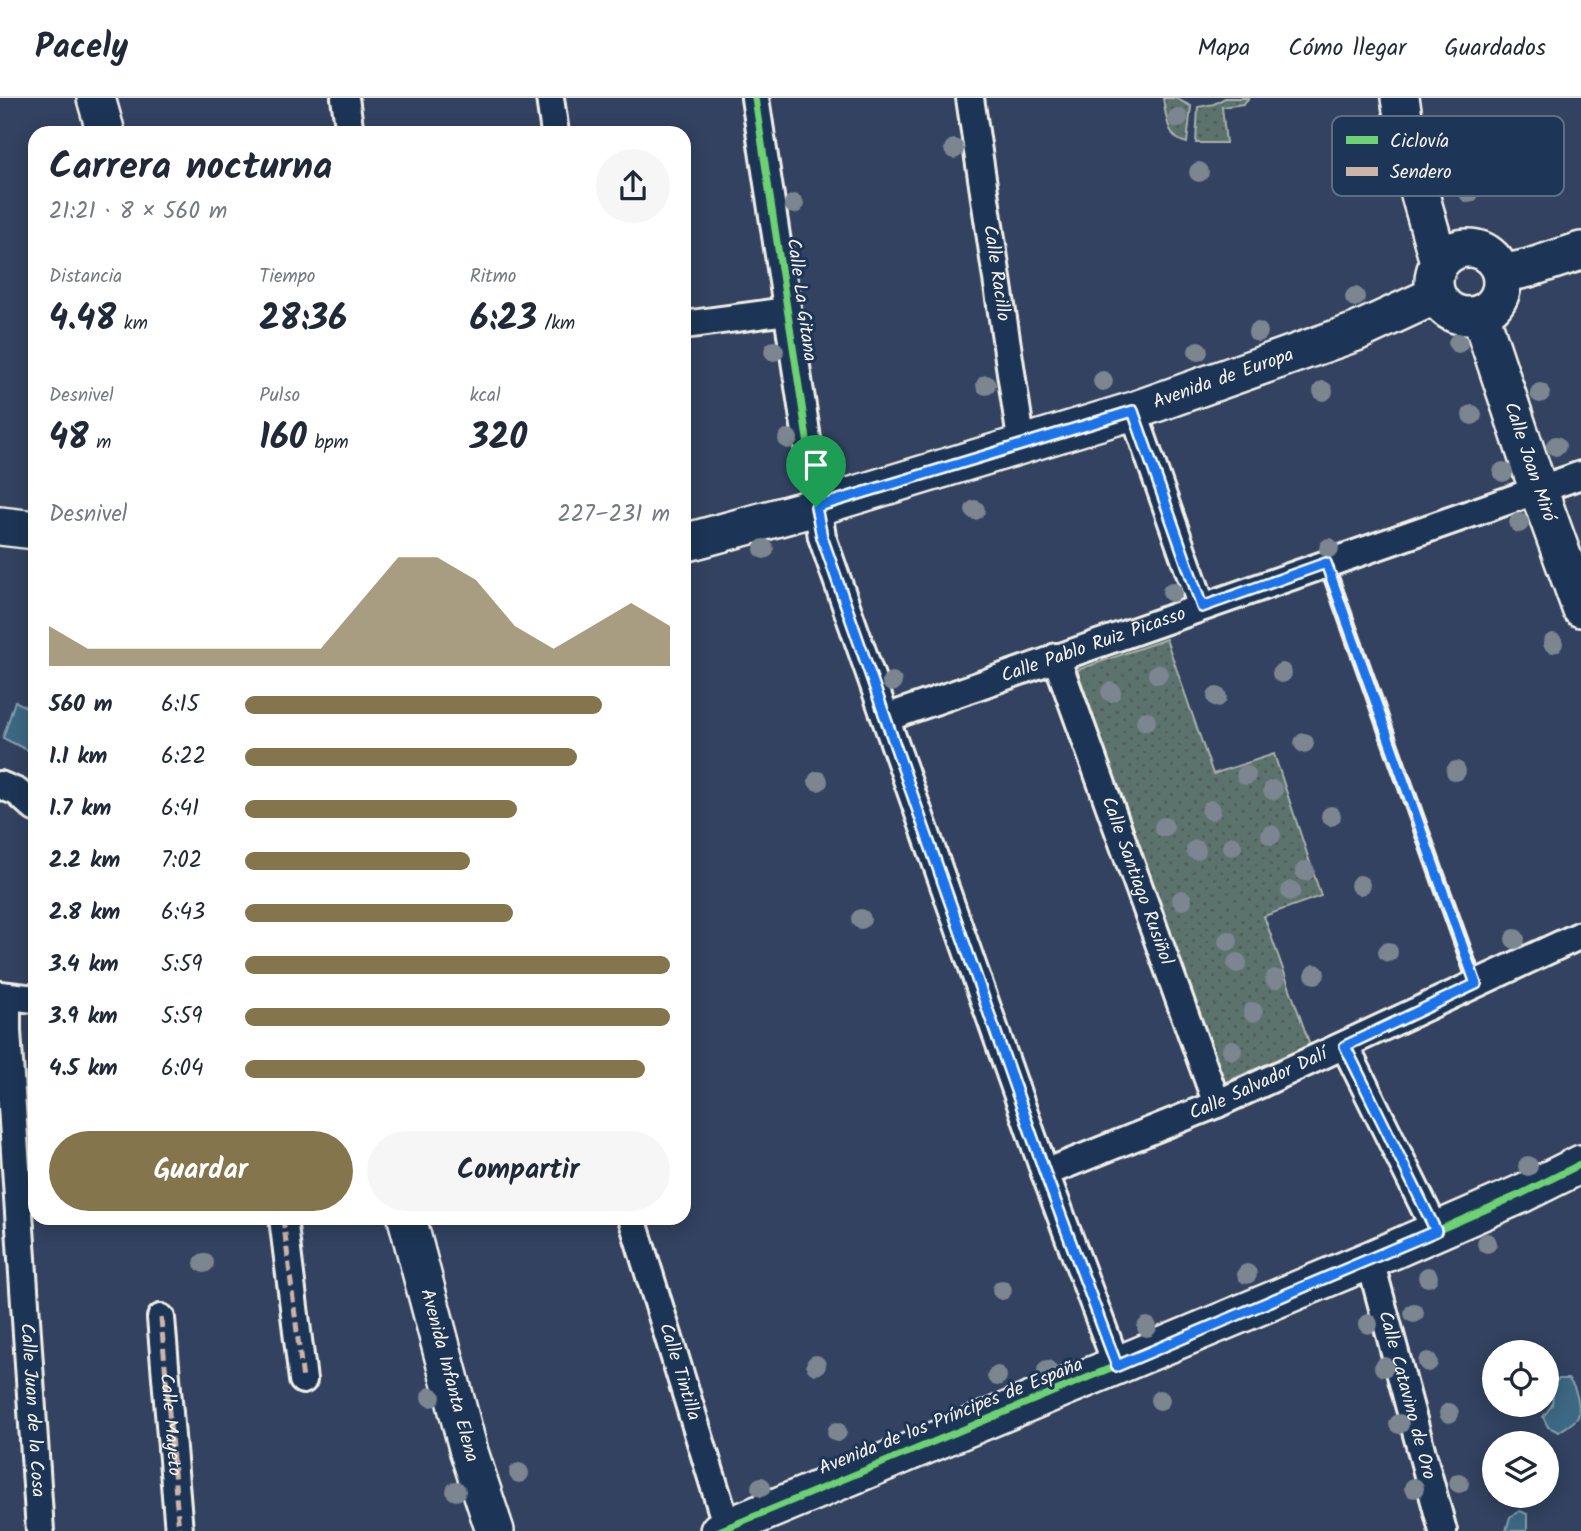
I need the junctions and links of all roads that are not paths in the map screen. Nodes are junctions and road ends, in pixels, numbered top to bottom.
1 (96, 98) edge
2 (345, 98) edge
3 (550, 98) edge
4 (755, 98) edge
5 (970, 98) edge
6 (1400, 98) edge
7 (1421, 98) edge
8 (1403, 116) edge
9 (1424, 116) edge
10 (104, 126) edge
11 (349, 126) edge
12 (554, 126) edge
13 (1421, 196) edge
14 (1435, 196) edge
15 (1581, 251) edge
16 (1444, 269) junction
17 (1502, 274) junction
18 (787, 311) junction
19 (1480, 314) junction
20 (691, 324) edge
21 (1133, 411) junction
22 (1022, 446) junction
23 (1581, 475) edge
24 (1538, 489) junction
25 (816, 507) junction
26 (0, 526) edge
27 (28, 529) edge
28 (691, 541) edge
29 (1326, 563) junction
30 (1202, 607) junction
31 (1581, 608) edge
32 (1056, 657) junction
33 (886, 718) junction
34 (0, 785) edge
35 (28, 802) edge
36 (1581, 935) edge
37 (1476, 984) junction
38 (4, 995) edge
39 (28, 998) edge
40 (1345, 1046) junction
41 (1217, 1104) junction
42 (1581, 1164) edge
43 (1045, 1173) junction
44 (284, 1225) edge
45 (409, 1225) edge
46 (634, 1225) edge
47 (1436, 1231) junction
48 (1370, 1260) junction
49 (161, 1318) dead end
50 (1117, 1366) junction
51 (303, 1380) dead end
52 (723, 1529) edge
53 (40, 1531) edge
54 (180, 1531) edge
55 (495, 1531) edge
56 (1443, 1531) edge

1 - 10 street
2 - 11 street
3 - 12 street
4 - 18 street, Calle La Gitana
5 - 22 street, Calle Racillo
6 - 8 street
7 - 9 street
13 - 16 street
14 - 16 street
15 - 17 street
16 - 17 street
16 - 19 street
16 - 21 street, Avenida de Europa
17 - 19 street
18 - 20 street
18 - 25 street, Calle La Gitana
19 - 24 street, Calle Joan Miró
21 - 22 street, Avenida de Europa
21 - 30 street
22 - 25 street, Avenida de Europa
23 - 24 street, Calle Pablo Ruiz Picasso
24 - 29 street, Calle Pablo Ruiz Picasso
24 - 31 street, Calle Joan Miró
25 - 28 street, Avenida de Europa
25 - 33 street, Calle La Gitana
26 - 27 street
29 - 30 street, Calle Pablo Ruiz Picasso
29 - 37 lane
30 - 32 street, Calle Pablo Ruiz Picasso
32 - 33 street, Calle Pablo Ruiz Picasso
32 - 41 street, Calle Santiago Rusiñol
33 - 43 street, Calle La Gitana
34 - 35 street
36 - 37 street, Calle Salvador Dalí
37 - 40 street, Calle Salvador Dalí
38 - 39 street
38 - 53 street, Calle Juan de la Cosa
40 - 41 street, Calle Salvador Dalí
40 - 47 street
41 - 43 street, Calle Salvador Dalí
42 - 47 street, Avenida de los Príncipes de España
43 - 50 street, Calle La Gitana
44 - 51 street
45 - 55 street, Avenida Infanta Elena
46 - 52 street, Calle Tintilla
47 - 48 street, Avenida de los Príncipes de España
48 - 50 street, Avenida de los Príncipes de España
48 - 56 street, Calle Catavino de Oro
49 - 54 street, Calle Mayeto
50 - 52 street, Avenida de los Príncipes de España

